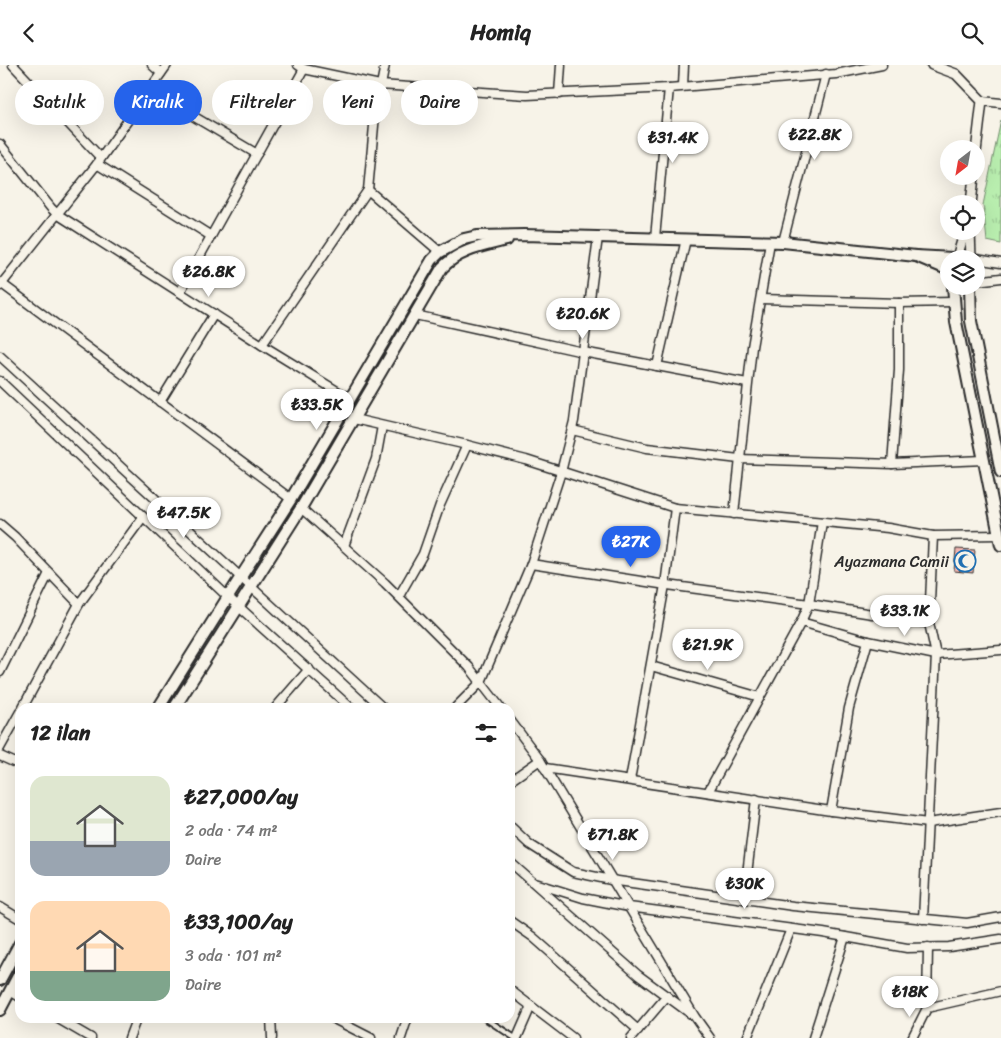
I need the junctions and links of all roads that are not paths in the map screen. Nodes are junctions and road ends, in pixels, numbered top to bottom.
1 (14, 65) edge
2 (152, 65) edge
3 (167, 65) edge
4 (385, 65) edge
5 (561, 65) edge
6 (684, 65) edge
7 (882, 65) edge
8 (932, 65) edge
9 (301, 67) edge
10 (161, 73) junction
11 (826, 74) junction
12 (156, 80) edge
13 (358, 80) edge
14 (381, 80) edge
15 (391, 86) edge
16 (683, 86) junction
17 (669, 87) junction
18 (559, 94) junction
19 (982, 101) junction
20 (1001, 103) edge
21 (202, 121) edge
22 (125, 125) edge
23 (374, 125) edge
24 (977, 140) edge
25 (0, 144) edge
26 (257, 154) junction
27 (99, 161) junction
28 (368, 190) junction
29 (57, 214) junction
30 (524, 235) junction
31 (212, 236) junction
32 (598, 237) junction
33 (655, 239) junction
34 (686, 239) junction
35 (770, 241) junction
36 (783, 242) junction
37 (440, 252) junction
38 (916, 256) junction
39 (940, 257) edge
40 (985, 260) edge
41 (1001, 263) edge
42 (940, 265) edge
43 (1001, 279) edge
44 (985, 280) edge
45 (1, 285) edge
46 (180, 293) junction
47 (953, 295) edge
48 (970, 295) edge
49 (761, 299) junction
50 (953, 302) junction
51 (899, 303) junction
52 (214, 314) junction
53 (415, 315) junction
54 (262, 345) junction
55 (583, 352) junction
56 (0, 356) edge
57 (657, 366) junction
58 (0, 381) edge
59 (748, 383) junction
60 (350, 399) junction
61 (160, 402) junction
62 (343, 413) junction
63 (354, 419) junction
64 (382, 425) junction
65 (572, 430) junction
66 (467, 445) junction
67 (739, 459) junction
68 (984, 461) junction
69 (892, 464) junction
70 (561, 472) junction
71 (1001, 472) edge
72 (291, 499) junction
73 (301, 508) junction
74 (675, 508) junction
75 (734, 514) junction
76 (998, 514) edge
77 (143, 517) junction
78 (822, 523) junction
79 (0, 524) edge
80 (933, 536) junction
81 (1000, 540) edge
82 (344, 547) junction
83 (531, 564) junction
84 (49, 573) junction
85 (242, 577) junction
86 (665, 585) junction
87 (252, 586) junction
88 (398, 596) junction
89 (228, 597) junction
90 (79, 604) junction
91 (809, 604) junction
92 (238, 606) junction
93 (801, 623) junction
94 (929, 623) junction
95 (868, 641) junction
96 (1001, 650) edge
97 (936, 655) junction
98 (651, 666) junction
99 (309, 669) junction
100 (0, 673) edge
101 (481, 682) junction
102 (760, 697) junction
103 (24, 703) edge
104 (162, 703) edge
105 (177, 703) edge
106 (279, 703) edge
107 (346, 703) edge
108 (378, 703) edge
109 (460, 703) edge
110 (497, 703) edge
111 (15, 721) edge
112 (515, 727) edge
113 (0, 749) edge
114 (0, 756) edge
115 (540, 760) junction
116 (15, 763) edge
117 (545, 768) junction
118 (515, 778) edge
119 (630, 780) junction
120 (708, 792) junction
121 (756, 799) junction
122 (830, 811) junction
123 (1001, 812) edge
124 (928, 823) junction
125 (515, 831) edge
126 (515, 866) edge
127 (611, 880) junction
128 (535, 883) junction
129 (744, 899) junction
130 (0, 907) edge
131 (629, 907) junction
132 (15, 916) edge
133 (1001, 917) edge
134 (923, 919) junction
135 (515, 924) edge
136 (791, 929) junction
137 (844, 937) junction
138 (1001, 939) edge
139 (928, 947) junction
140 (15, 952) edge
141 (0, 980) edge
142 (15, 982) edge
143 (10, 991) junction
144 (1001, 991) edge
145 (15, 994) edge
146 (515, 994) edge
147 (667, 996) junction
148 (531, 1006) junction
149 (927, 1008) junction
150 (0, 1010) edge
151 (695, 1017) junction
152 (66, 1023) edge
153 (135, 1023) edge
154 (271, 1023) edge
155 (342, 1023) edge
156 (406, 1023) edge
157 (492, 1023) edge
158 (638, 1029) junction
159 (90, 1038) edge
160 (129, 1038) edge
161 (272, 1038) edge
162 (371, 1038) edge
163 (401, 1038) edge
164 (516, 1038) edge
165 (573, 1038) edge
166 (631, 1038) edge
167 (710, 1038) edge
168 (747, 1038) edge
169 (813, 1038) edge
170 (912, 1038) edge

1 - 27 street
2 - 10 street
3 - 10 street
4 - 14 street
5 - 18 street
6 - 16 street
7 - 11 street
8 - 19 street
9 - 13 street
9 - 26 street
10 - 12 street
11 - 16 street
11 - 36 street
15 - 18 street
16 - 17 street
17 - 18 street
17 - 33 street
19 - 20 street
19 - 24 street
21 - 26 street
22 - 27 street
23 - 28 street
25 - 29 street
26 - 31 street
27 - 29 street
27 - 31 street
28 - 37 street
28 - 54 street
29 - 45 street
29 - 46 street
30 - 32 main road
30 - 37 main road
30 - 53 main road
31 - 46 street
32 - 33 main road
32 - 55 street
33 - 34 main road
34 - 35 main road
34 - 57 street
35 - 36 main road
35 - 49 street
36 - 38 main road
37 - 60 main road
38 - 39 main road
38 - 42 main road
40 - 41 street
43 - 44 street
45 - 61 street
46 - 52 street
47 - 50 main road
48 - 71 main road
49 - 51 street
49 - 59 street
50 - 51 street
50 - 68 main road
51 - 69 street
52 - 54 street
52 - 61 street
53 - 55 street
53 - 63 main road
54 - 60 street
55 - 57 street
55 - 65 street
56 - 85 street
57 - 59 street
58 - 77 street
59 - 67 street
60 - 62 main road
61 - 72 street
62 - 63 main road
62 - 72 main road
63 - 64 street
63 - 73 main road
64 - 66 street
64 - 82 street
65 - 67 street
65 - 70 street
66 - 70 street
66 - 88 street
67 - 69 street
67 - 75 street
68 - 69 street
68 - 76 main road
70 - 74 street
70 - 83 street
72 - 73 main road
72 - 85 main road
73 - 82 street
73 - 87 main road
74 - 75 street
74 - 86 street
75 - 78 street
76 - 81 main road
77 - 89 street
77 - 90 street
78 - 80 street
78 - 91 street
79 - 84 street
80 - 81 street
80 - 94 street
82 - 88 street
83 - 86 street
83 - 101 street
84 - 90 street
84 - 100 street
85 - 87 street
85 - 89 main road
86 - 91 street
86 - 98 street
87 - 92 main road
87 - 108 street
88 - 101 street
89 - 92 street
89 - 104 main road
90 - 103 street
91 - 93 street
91 - 94 street
92 - 99 street
92 - 105 main road
93 - 95 street
93 - 102 street
94 - 97 street
95 - 97 street
95 - 122 street
96 - 97 street
97 - 124 street
98 - 102 street
98 - 119 street
99 - 106 street
99 - 107 street
101 - 109 street
101 - 110 street
102 - 120 street
111 - 113 street
112 - 115 street
114 - 116 street
115 - 117 street
115 - 118 street
117 - 119 street
117 - 127 street
119 - 120 street
120 - 121 street
121 - 122 street
121 - 129 street
122 - 124 street
123 - 124 street
124 - 134 street
125 - 127 street
126 - 128 street
127 - 129 street
127 - 131 street
128 - 131 street
128 - 147 street
129 - 134 street
130 - 132 street
131 - 136 street
131 - 151 street
133 - 134 street
135 - 158 street
136 - 137 street
136 - 168 street
137 - 139 street
137 - 169 street
138 - 139 street
139 - 149 street
140 - 141 main road
142 - 143 main road
143 - 145 street
143 - 150 main road
144 - 149 street
146 - 148 street
147 - 151 street
147 - 158 street
148 - 164 street
148 - 165 street
149 - 170 street
151 - 167 street
152 - 159 street
153 - 160 street
154 - 161 street
155 - 162 street
156 - 163 street
157 - 164 lane
158 - 166 street

